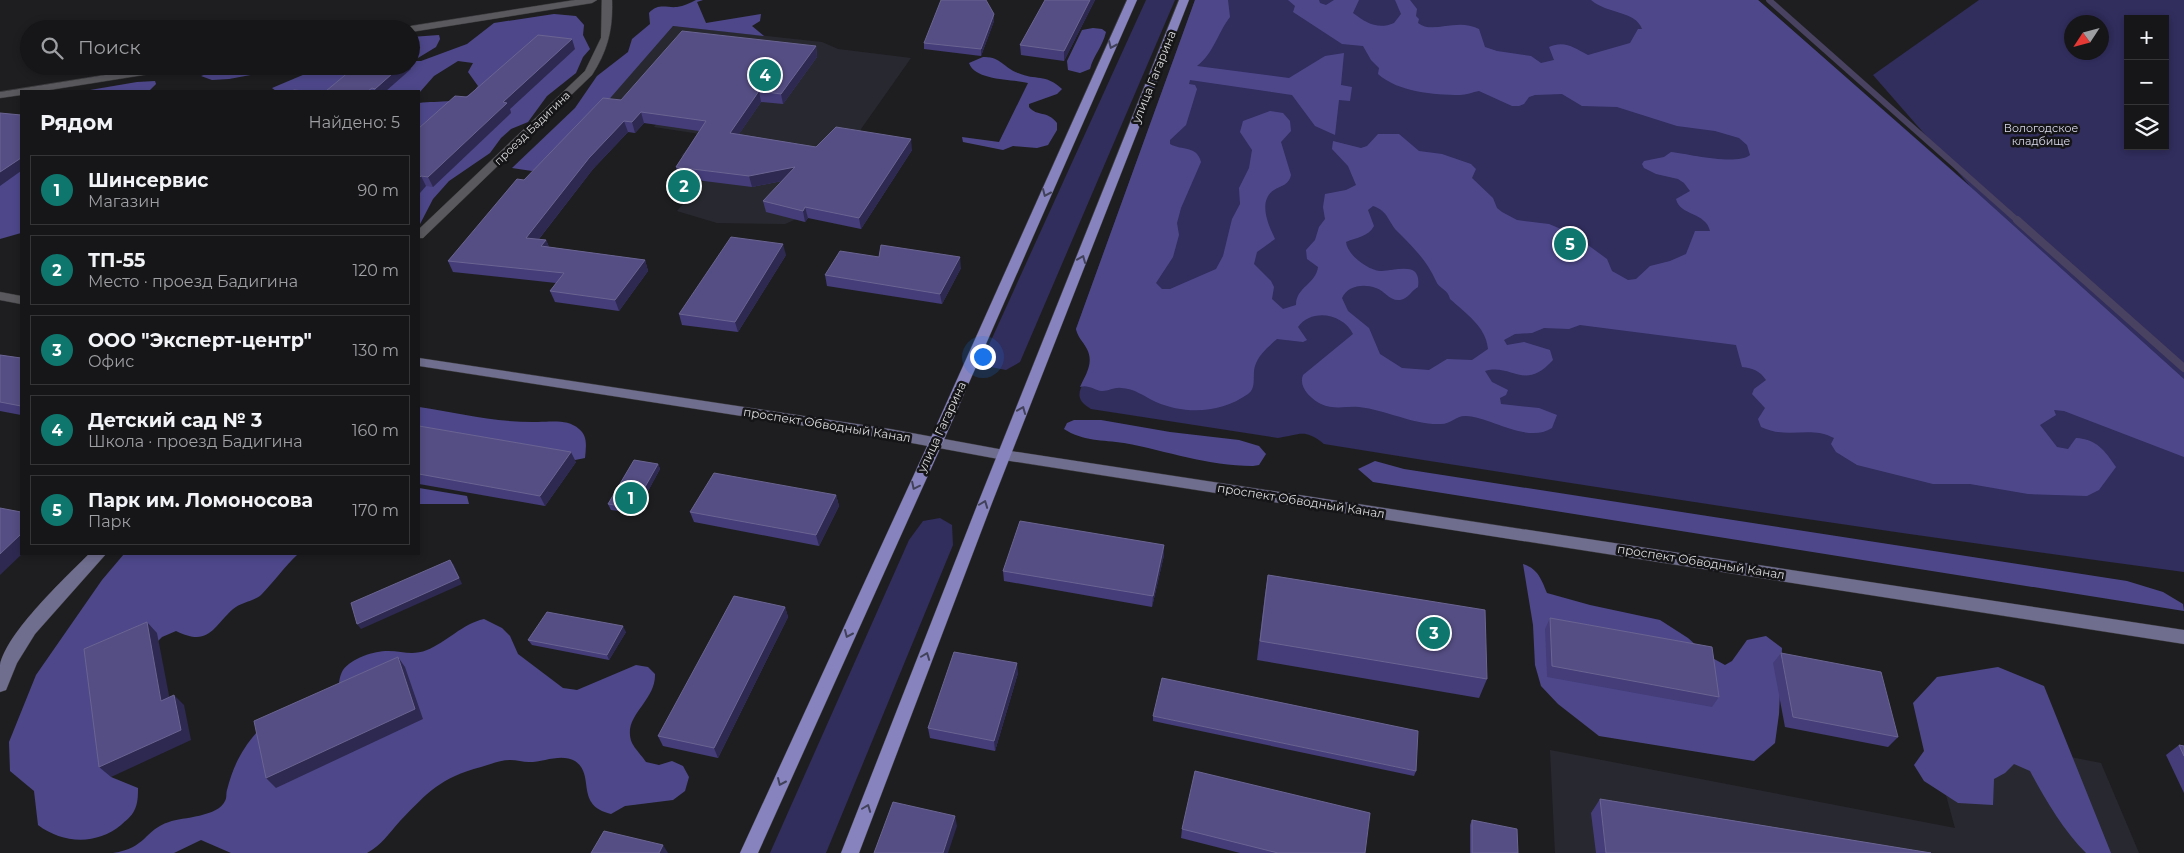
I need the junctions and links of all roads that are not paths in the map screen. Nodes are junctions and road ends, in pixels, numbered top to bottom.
1 (592, 0) edge
2 (606, 0) edge
3 (1132, 0) edge
4 (1184, 0) edge
5 (420, 28) edge
6 (125, 75) edge
7 (32, 90) edge
8 (20, 92) edge
9 (0, 96) edge
10 (420, 235) edge
11 (0, 296) edge
12 (20, 300) edge
13 (420, 362) edge
14 (936, 442) junction
15 (1004, 455) junction
16 (97, 555) edge
17 (2184, 637) edge
18 (0, 685) edge
19 (749, 853) edge
20 (850, 853) edge

1 - 5 street
2 - 10 street, проезд Бадигина
3 -> 14 main road, улица Гагарина
15 -> 4 main road, улица Гагарина
6 - 7 street
8 - 9 street
11 - 12 street
13 - 14 main road, проспект Обводный Канал
14 - 15 main road, проспект Обводный Канал
14 -> 19 main road, улица Гагарина
15 - 17 main road, проспект Обводный Канал
20 -> 15 main road, улица Гагарина
16 - 18 main road

